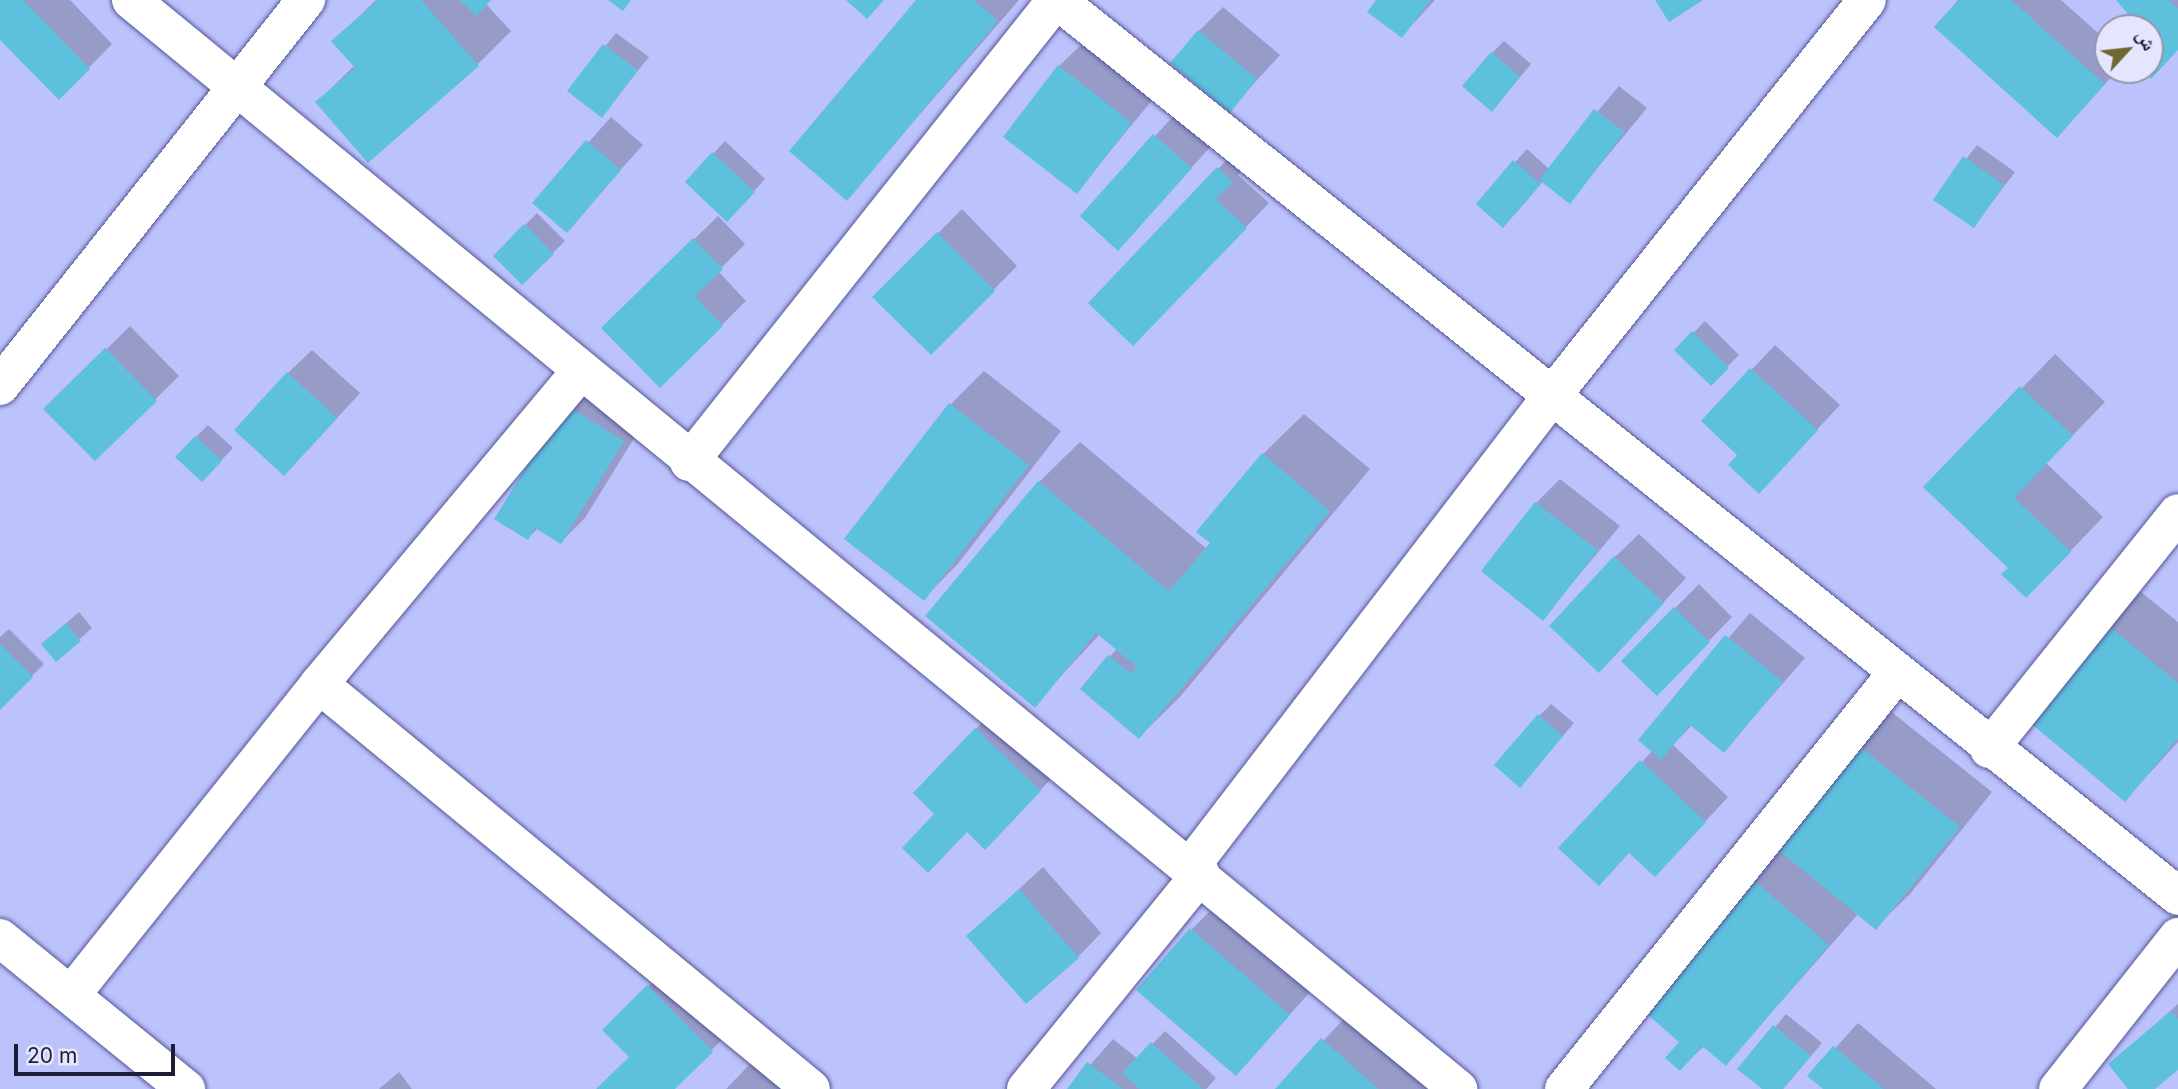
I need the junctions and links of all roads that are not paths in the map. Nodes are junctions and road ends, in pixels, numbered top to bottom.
1 (131, 0) edge
2 (306, 0) edge
3 (1057, 0) edge
4 (1867, 0) edge
5 (239, 85) junction
6 (581, 371) junction
7 (0, 386) edge
8 (1551, 397) junction
9 (689, 462) junction
10 (2178, 513) edge
11 (1896, 674) junction
12 (319, 684) junction
13 (1989, 749) junction
14 (1196, 870) junction
15 (2178, 896) edge
16 (2178, 937) edge
17 (0, 938) edge
18 (71, 995) junction
19 (186, 1089) edge
20 (811, 1089) edge
21 (1026, 1089) edge
22 (1458, 1089) edge
23 (1564, 1089) edge
24 (2058, 1089) edge

1 - 5 street
2 - 5 street
3 - 8 street
3 - 9 street
4 - 8 street
5 - 6 street
5 - 7 street
6 - 9 street
6 - 12 street
8 - 11 street
8 - 14 street
9 - 14 street
10 - 13 street
11 - 13 street
11 - 23 street
12 - 18 street
12 - 20 street
13 - 15 street
14 - 21 street
14 - 22 street
16 - 24 street
17 - 18 street
18 - 19 street

